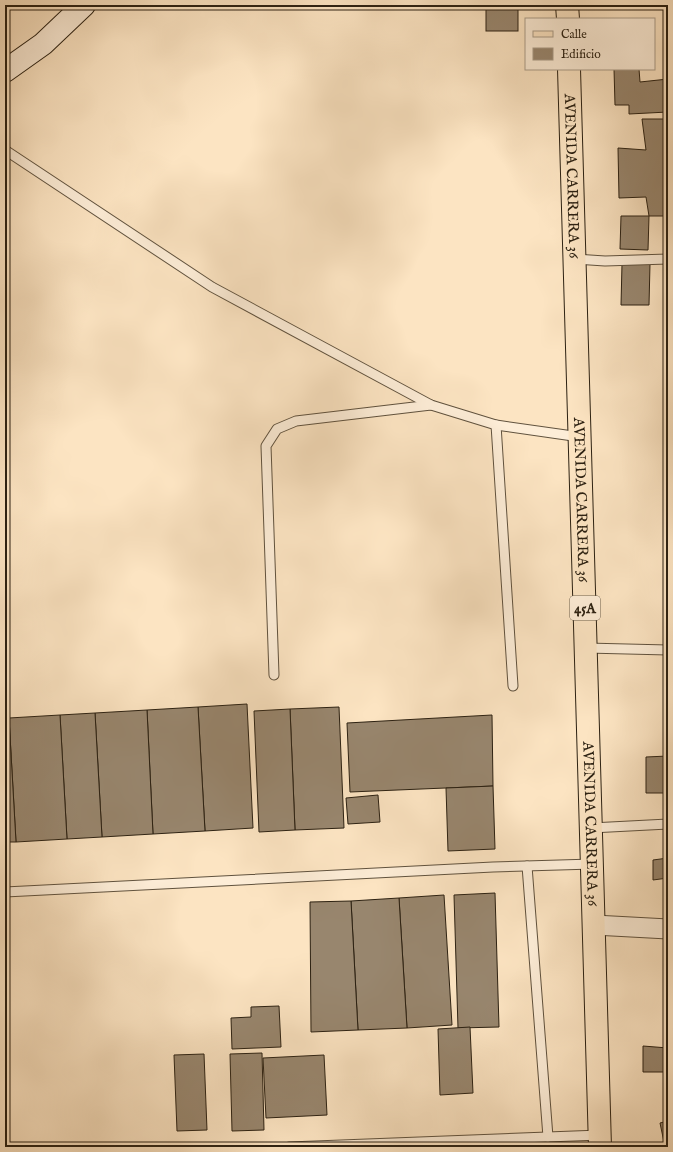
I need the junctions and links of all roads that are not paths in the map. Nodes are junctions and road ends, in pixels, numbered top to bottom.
1 (84, 5) edge
2 (567, 5) edge
3 (568, 18) edge
4 (569, 70) edge
5 (5, 71) edge
6 (5, 150) edge
7 (575, 259) junction
8 (668, 259) edge
9 (431, 406) junction
10 (496, 425) junction
11 (580, 437) junction
12 (586, 648) junction
13 (668, 650) edge
14 (274, 675) dead end
15 (513, 686) dead end
16 (668, 824) edge
17 (592, 828) junction
18 (592, 864) junction
19 (527, 866) junction
20 (5, 892) edge
21 (594, 925) junction
22 (668, 929) edge
23 (548, 1137) junction
24 (600, 1141) edge
25 (289, 1147) edge

1 - 5 main road
2 - 3 main road
4 - 7 main road, AVENIDA CARRERA 36 / 45A
6 - 9 lane
7 - 8 lane
7 - 11 main road, AVENIDA CARRERA 36 / 45A
9 - 10 lane
9 - 14 lane
10 - 11 lane
10 - 15 lane
11 - 12 main road, AVENIDA CARRERA 36 / 45A
12 - 13 lane
12 - 17 main road, AVENIDA CARRERA 36 / 45A
16 - 17 lane
17 - 18 main road, AVENIDA CARRERA 36 / 45A
18 - 19 lane
18 - 21 main road, AVENIDA CARRERA 36 / 45A
19 - 20 lane
19 - 23 lane
21 - 22 street
21 - 24 main road, AVENIDA CARRERA 36 / 45A
23 - 24 lane
23 - 25 lane

